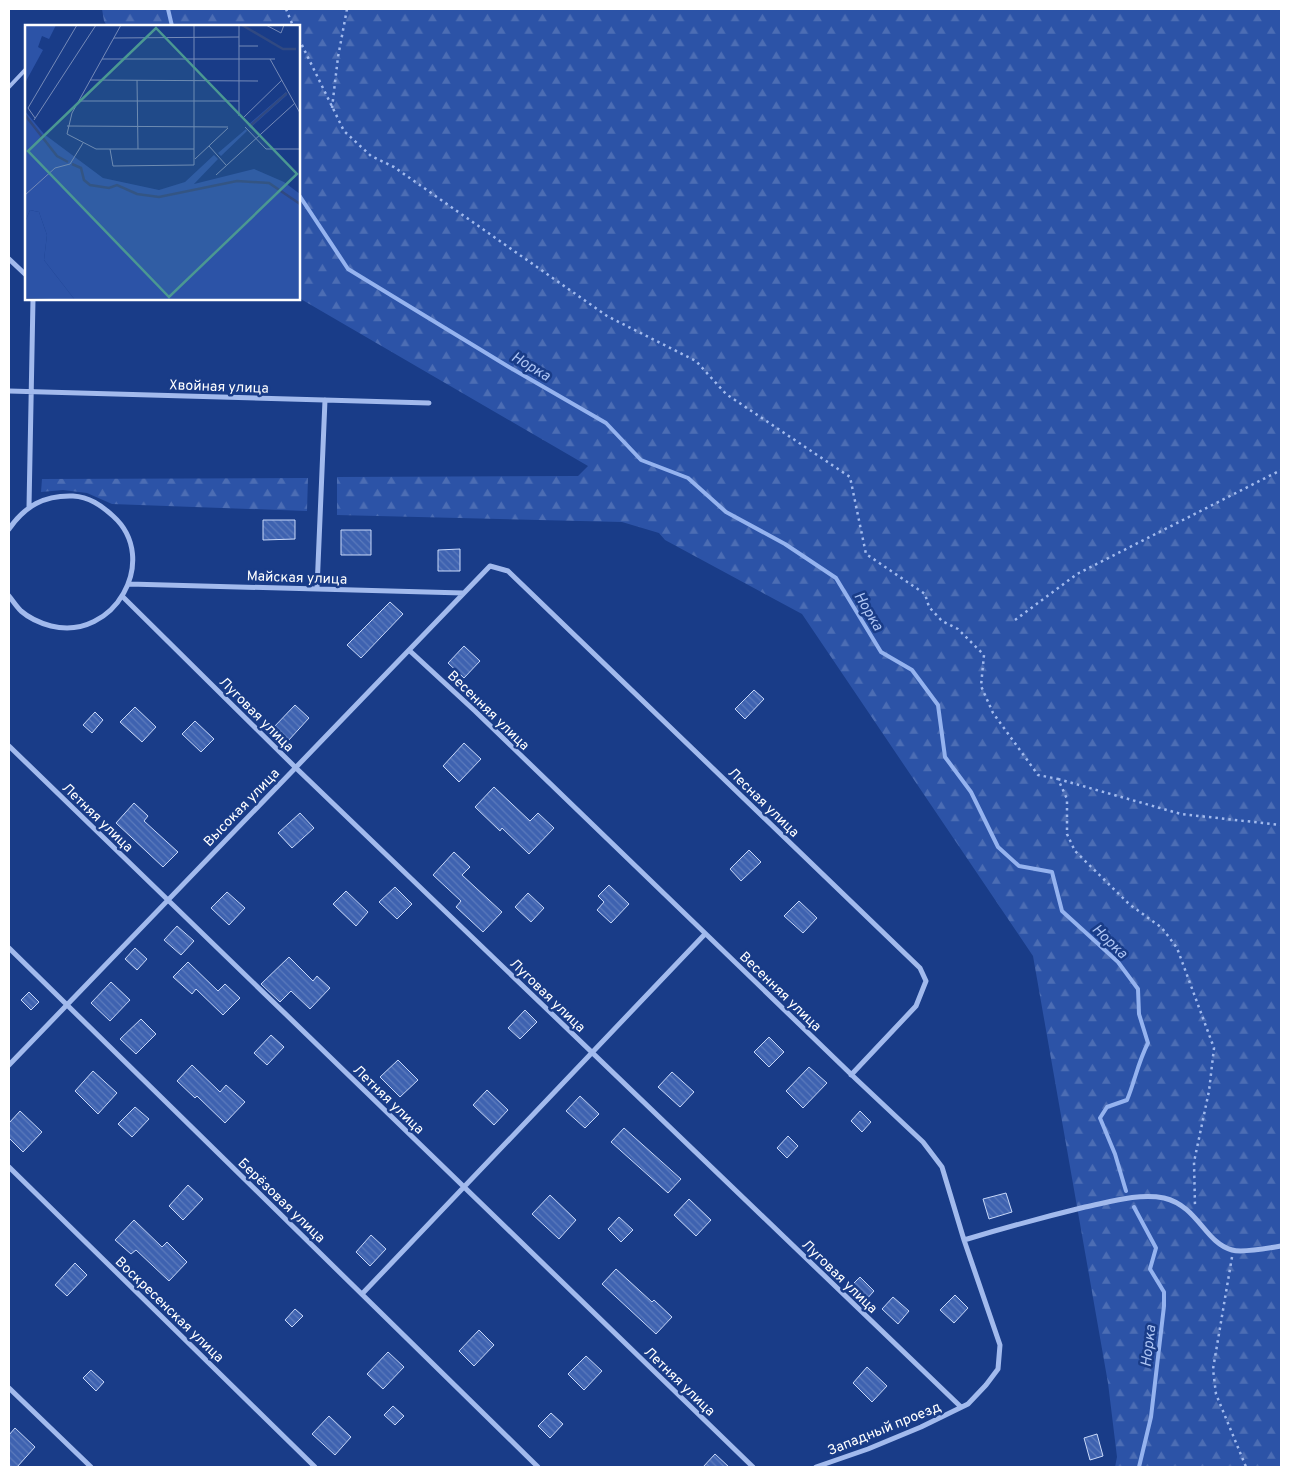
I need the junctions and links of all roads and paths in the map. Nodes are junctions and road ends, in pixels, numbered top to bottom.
1 (286, 9) edge
2 (347, 9) edge
3 (293, 25) edge
4 (300, 41) edge
5 (25, 70) edge
6 (9, 87) edge
7 (332, 109) junction
8 (9, 259) edge
9 (25, 274) edge
10 (34, 300) edge
11 (9, 391) edge
12 (32, 392) junction
13 (325, 400) junction
14 (430, 403) dead end
15 (1281, 470) edge
16 (29, 507) junction
17 (9, 529) edge
18 (490, 566) joint
19 (129, 584) junction
20 (317, 589) junction
21 (464, 593) junction
22 (9, 596) edge
23 (122, 596) junction
24 (1015, 620) dead end
25 (410, 651) junction
26 (9, 746) edge
27 (295, 767) junction
28 (1058, 779) junction
29 (1281, 825) edge
30 (167, 900) junction
31 (705, 934) junction
32 (9, 948) edge
33 (67, 1005) junction
34 (592, 1052) junction
35 (9, 1065) edge
36 (851, 1075) junction
37 (9, 1167) edge
38 (463, 1187) junction
39 (1196, 1217) junction
40 (964, 1240) junction
41 (1281, 1246) edge
42 (1233, 1251) junction
43 (362, 1294) junction
44 (9, 1388) edge
45 (961, 1408) junction
46 (91, 1467) edge
47 (315, 1467) edge
48 (538, 1467) edge
49 (753, 1467) edge
50 (816, 1467) edge
51 (1246, 1467) edge

1 - 3 path
2 - 7 path
4 - 7 path
5 - 6 lane
7 - 28 path
8 - 9 street
10 - 12 street
11 - 12 street, Хвойная улица
12 - 13 street, Хвойная улица
12 - 16 street
13 - 14 street, Хвойная улица
13 - 20 street
15 - 24 path
16 - 17 street
16 - 19 street
18 - 21 street, Высокая улица
18 - 36 street, Лесная улица
19 - 20 street, Майская улица
19 - 23 street
20 - 21 street, Майская улица
21 - 25 street, Высокая улица
22 - 23 street
23 - 27 street, Луговая улица
25 - 27 street, Высокая улица
25 - 31 street, Весенняя улица
26 - 30 street, Летняя улица
27 - 30 street, Высокая улица
27 - 34 street, Луговая улица
28 - 29 path
28 - 39 path
30 - 33 street, Высокая улица
30 - 38 street, Летняя улица
31 - 34 street
31 - 36 street, Весенняя улица
32 - 33 street, Берёзовая улица
33 - 35 street, Высокая улица
33 - 43 street, Берёзовая улица
34 - 38 street
34 - 45 street, Луговая улица
36 - 40 street, Весенняя улица
37 - 47 street, Воскресенская улица
38 - 43 street
38 - 49 street, Летняя улица
39 - 40 street
39 - 42 street
40 - 45 street, Весенняя улица
41 - 42 street
42 - 51 path
43 - 48 street, Берёзовая улица
44 - 46 street
45 - 50 street, Западный проезд

